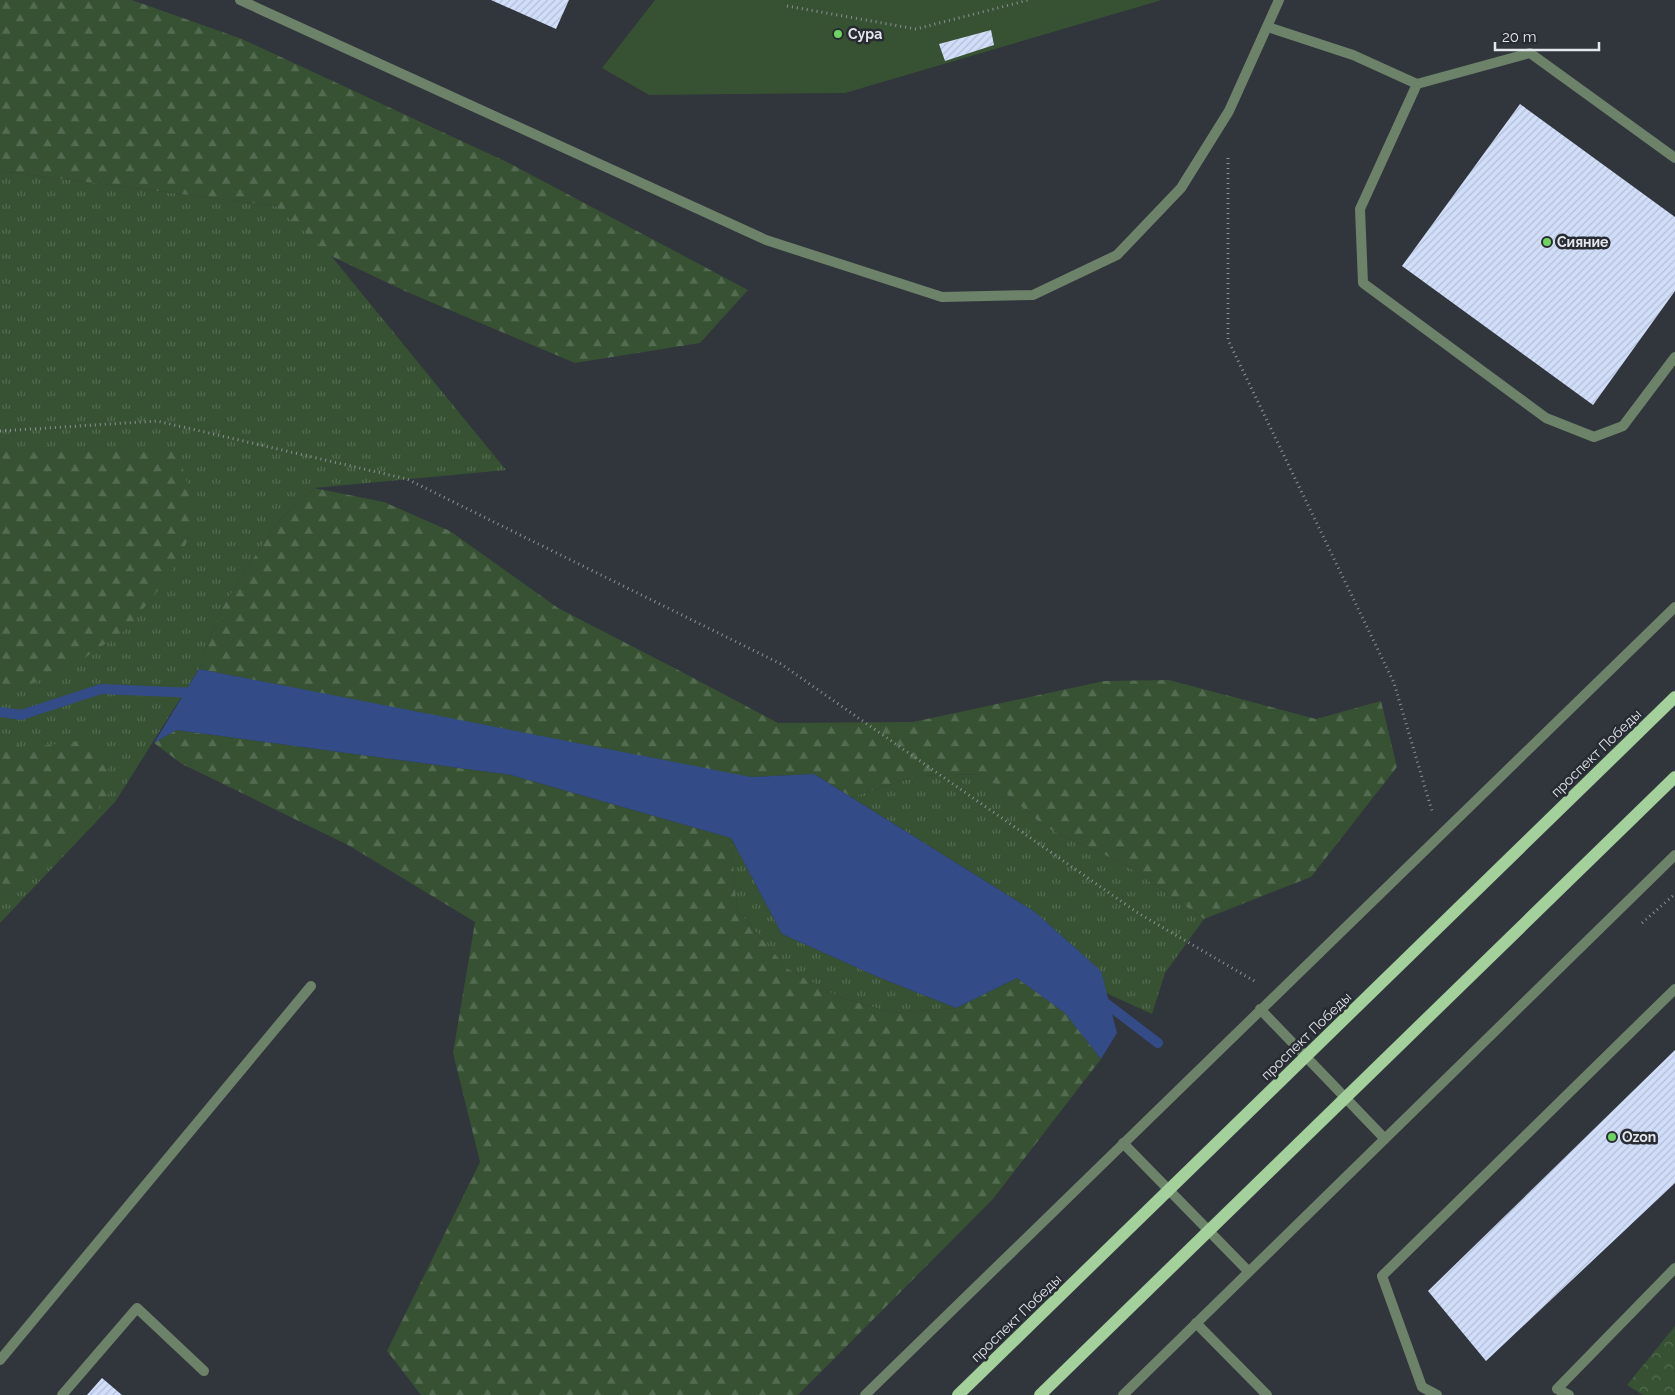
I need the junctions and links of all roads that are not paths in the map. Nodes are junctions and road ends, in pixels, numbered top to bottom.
1 (240, 0) edge
2 (1279, 0) edge
3 (1268, 27) junction
4 (1417, 84) junction
5 (1675, 158) edge
6 (1675, 357) edge
7 (1675, 607) edge
8 (1675, 697) edge
9 (1675, 777) edge
10 (1675, 855) edge
11 (311, 986) dead end
12 (1675, 990) edge
13 (1260, 1009) junction
14 (1385, 1140) junction
15 (1123, 1143) junction
16 (1675, 1268) edge
17 (1249, 1272) junction
18 (1196, 1324) junction
19 (0, 1360) edge
20 (204, 1371) dead end
21 (62, 1395) edge
22 (865, 1395) edge
23 (958, 1395) edge
24 (1040, 1395) edge
25 (1124, 1395) edge
26 (1267, 1395) edge
27 (1437, 1395) edge
28 (1568, 1395) edge

1 - 3 street
2 - 3 street
3 - 4 street
4 - 5 street
4 - 6 street
7 - 13 street
8 - 23 main road, проспект Победы
9 - 24 main road
10 - 14 street
11 - 19 street
12 - 27 street
13 - 14 street
13 - 15 street
14 - 17 street
15 - 17 street
15 - 22 street
16 - 28 street
17 - 18 street
18 - 25 street
18 - 26 street
20 - 21 street

